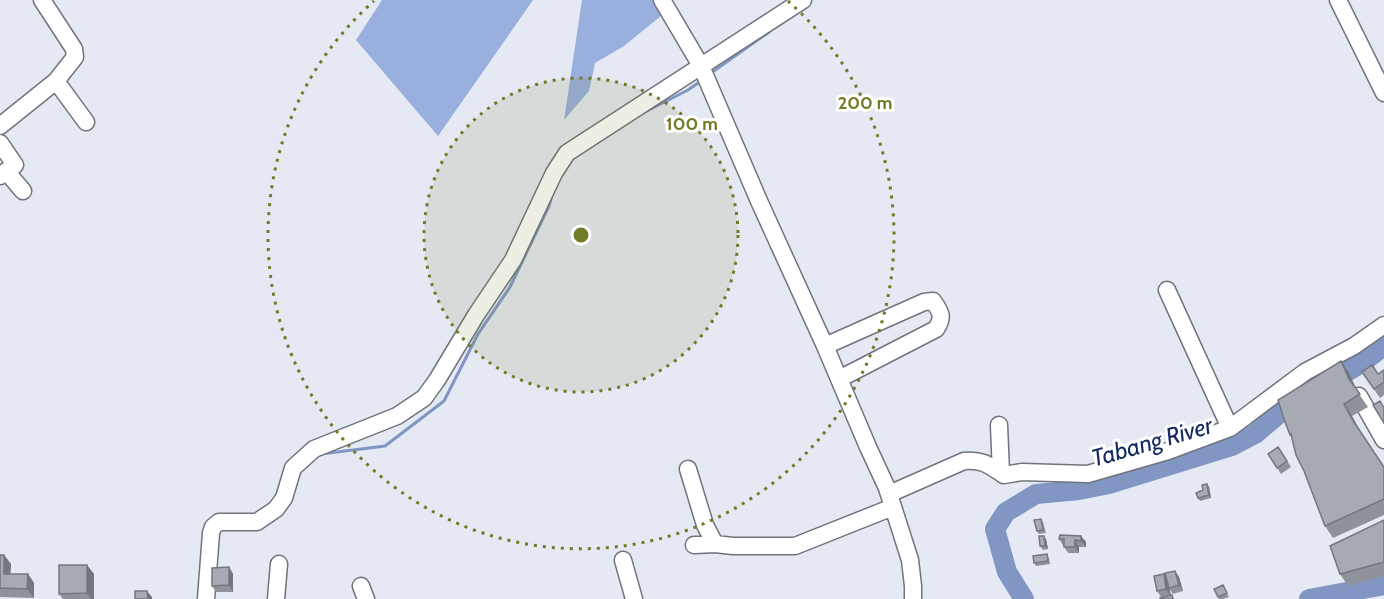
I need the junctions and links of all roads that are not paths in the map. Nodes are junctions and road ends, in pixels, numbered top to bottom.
1 (42, 0) edge
2 (662, 0) edge
3 (803, 0) edge
4 (1338, 0) edge
5 (700, 66) junction
6 (56, 81) junction
7 (1384, 93) edge
8 (86, 122) dead end
9 (0, 126) edge
10 (0, 143) edge
11 (3, 174) edge
12 (23, 191) dead end
13 (1167, 290) dead end
14 (1384, 325) edge
15 (825, 346) junction
16 (839, 379) junction
17 (1359, 396) edge
18 (999, 425) dead end
19 (1230, 428) junction
20 (1384, 440) edge
21 (688, 469) dead end
22 (1001, 473) junction
23 (891, 501) junction
24 (715, 544) junction
25 (694, 545) dead end
26 (623, 560) dead end
27 (279, 564) dead end
28 (206, 599) edge
29 (276, 599) edge
30 (634, 599) edge
31 (913, 599) edge

1 - 6 street
2 - 5 street
3 - 5 street
4 - 7 street
5 - 15 street
5 - 28 street
6 - 8 street
6 - 9 street
10 - 11 street
11 - 12 street
13 - 19 street
14 - 19 street
15 - 16 street
15 - 16 street
16 - 23 street
17 - 20 street
18 - 22 street
19 - 22 street
21 - 24 street
22 - 23 street
23 - 24 street
23 - 31 street
24 - 25 street
26 - 30 street
27 - 29 street

